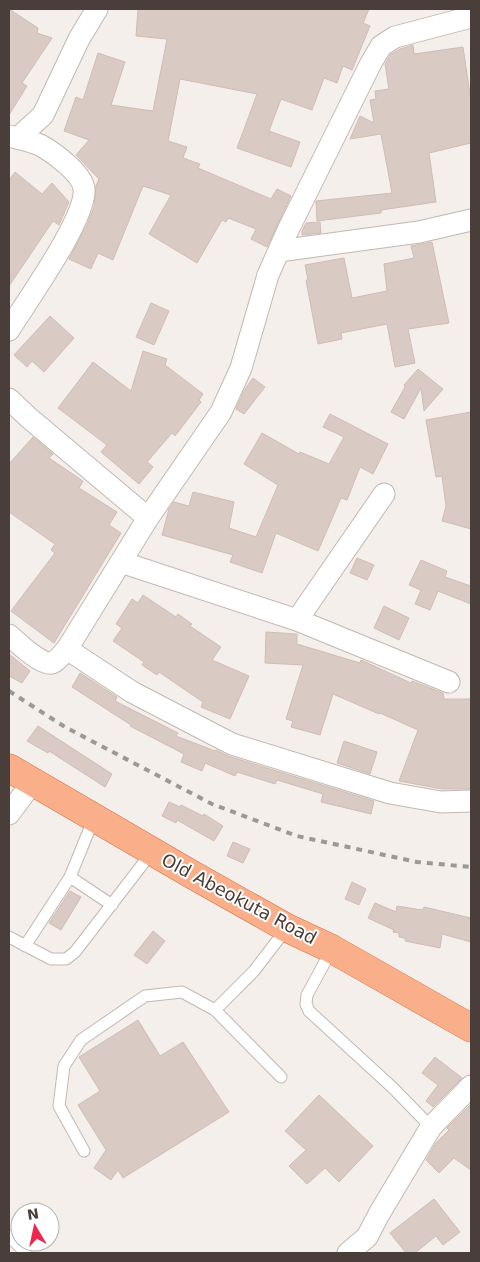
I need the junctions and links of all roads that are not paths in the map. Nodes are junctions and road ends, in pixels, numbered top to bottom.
1 (97, 9) edge
2 (471, 17) edge
3 (42, 116) junction
4 (13, 137) edge
5 (42, 146) junction
6 (471, 220) edge
7 (279, 251) junction
8 (9, 330) edge
9 (9, 399) edge
10 (384, 494) dead end
11 (148, 518) junction
12 (121, 562) junction
13 (297, 620) junction
14 (9, 635) edge
15 (67, 649) junction
16 (448, 682) dead end
17 (9, 768) edge
18 (32, 782) junction
19 (471, 800) edge
20 (9, 814) edge
21 (94, 818) junction
22 (152, 852) junction
23 (70, 877) junction
24 (112, 904) junction
25 (287, 928) junction
26 (9, 936) edge
27 (25, 946) junction
28 (332, 949) junction
29 (215, 1010) junction
30 (471, 1028) edge
31 (281, 1077) dead end
32 (471, 1086) edge
33 (431, 1127) junction
34 (84, 1151) dead end
35 (9, 1236) edge
36 (351, 1252) edge
37 (26, 1253) edge

1 - 3 street
2 - 7 street
3 - 4 street
3 - 5 street
4 - 5 street
5 - 8 street
6 - 7 street
7 - 11 street
9 - 11 street
10 - 13 street
11 - 12 street
12 - 13 street
12 - 15 street
13 - 16 street
14 - 15 street
15 - 19 street
17 - 18 highway, Old Abeokuta Road
18 - 20 street
18 - 21 highway, Old Abeokuta Road
21 - 22 highway, Old Abeokuta Road
21 - 23 lane
22 - 24 lane
22 - 25 highway, Old Abeokuta Road
23 - 24 lane
23 - 27 lane
24 - 27 lane
25 - 28 highway, Old Abeokuta Road
25 - 29 lane
26 - 27 lane
28 - 30 highway, Old Abeokuta Road
28 - 33 lane
29 - 31 lane
29 - 34 lane
32 - 33 street
33 - 36 street
35 - 37 lane

